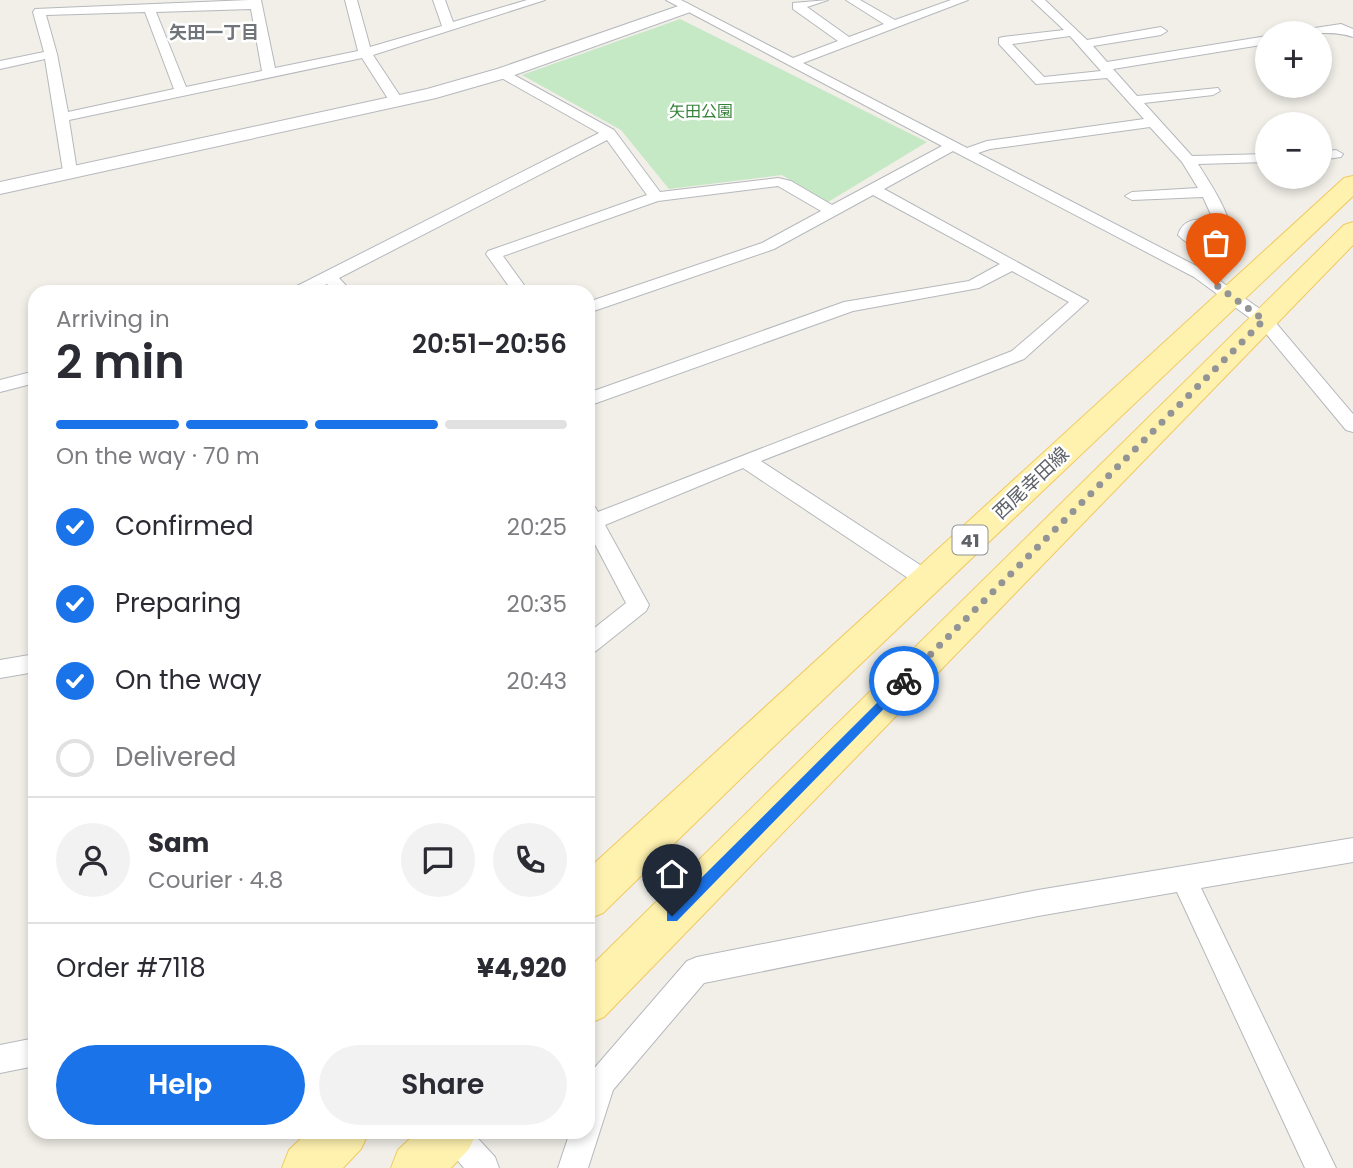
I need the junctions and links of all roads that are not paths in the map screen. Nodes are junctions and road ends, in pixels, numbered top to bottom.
1 (351, 0) edge
2 (439, 0) edge
3 (538, 0) edge
4 (822, 0) edge
5 (852, 0) edge
6 (962, 0) edge
7 (1038, 0) edge
8 (256, 2) edge
9 (679, 4) edge
10 (149, 8) junction
11 (892, 24) junction
12 (449, 28) junction
13 (1332, 29) edge
14 (1074, 32) junction
15 (1161, 32) dead end
16 (1353, 33) edge
17 (846, 41) junction
18 (1255, 42) edge
19 (1084, 44) junction
20 (365, 53) junction
21 (51, 54) junction
22 (793, 62) junction
23 (0, 65) edge
24 (1108, 70) junction
25 (269, 73) junction
26 (503, 73) junction
27 (181, 91) junction
28 (1213, 91) dead end
29 (1135, 100) junction
30 (397, 102) junction
31 (62, 117) junction
32 (1154, 122) junction
33 (609, 133) junction
34 (959, 149) junction
35 (1332, 154) edge
36 (1336, 154) dead end
37 (1255, 158) edge
38 (1188, 160) junction
39 (70, 171) junction
40 (1353, 183) edge
41 (0, 188) edge
42 (873, 189) junction
43 (1206, 192) junction
44 (1132, 196) dead end
45 (656, 197) junction
46 (832, 211) junction
47 (1221, 223) dead end
48 (1353, 230) edge
49 (1010, 265) junction
50 (329, 277) junction
51 (313, 285) edge
52 (337, 285) edge
53 (516, 285) edge
54 (1232, 297) junction
55 (595, 306) edge
56 (1264, 320) junction
57 (28, 379) edge
58 (0, 386) edge
59 (595, 395) edge
60 (1353, 426) edge
61 (745, 460) junction
62 (595, 517) edge
63 (595, 528) edge
64 (927, 580) junction
65 (595, 639) edge
66 (28, 664) edge
67 (0, 669) edge
68 (1353, 850) edge
69 (1184, 879) junction
70 (595, 891) edge
71 (595, 994) edge
72 (28, 1053) edge
73 (0, 1059) edge
74 (595, 1101) edge
75 (337, 1139) edge
76 (445, 1139) edge
77 (458, 1139) edge
78 (583, 1139) edge
79 (307, 1168) edge
80 (416, 1168) edge
81 (484, 1168) edge
82 (573, 1168) edge
83 (1321, 1168) edge

1 - 20 street
2 - 12 street
3 - 12 street
4 - 17 street
5 - 11 street
6 - 11 street
7 - 14 street
8 - 10 street
8 - 25 street
9 - 22 street
9 - 26 street
10 - 21 street
10 - 27 street
11 - 17 street
12 - 20 street
13 - 16 street
14 - 19 street
14 - 24 street
15 - 19 street
17 - 22 street
18 - 24 street
19 - 24 street
20 - 25 street
20 - 30 street
21 - 23 street
21 - 31 street
22 - 34 street
24 - 29 street
25 - 27 street
26 - 30 street
26 - 33 street
27 - 31 street
28 - 29 street
29 - 32 street
30 - 39 street
31 - 39 street
32 - 34 street
32 - 38 street
33 - 45 street
33 - 50 street
34 - 42 street
34 - 54 street
35 - 36 street
37 - 38 street
38 - 43 street
39 - 41 street
40 - 54 main road, 西尾幸田線 / 41
42 - 46 street
42 - 49 street
43 - 44 street
43 - 47 street
45 - 46 street
45 - 53 street
46 - 55 street
48 - 56 main road
49 - 59 street
49 - 61 street
50 - 51 street
50 - 52 street
54 - 56 street
54 - 64 main road, 西尾幸田線 / 41
56 - 60 street
56 - 71 main road
57 - 58 street
61 - 62 street
61 - 64 street
63 - 65 street
64 - 70 main road, 西尾幸田線 / 41
66 - 67 street
68 - 69 street
69 - 74 street
69 - 83 street
72 - 73 street
75 - 79 main road
76 - 80 main road
77 - 81 street
78 - 82 street

